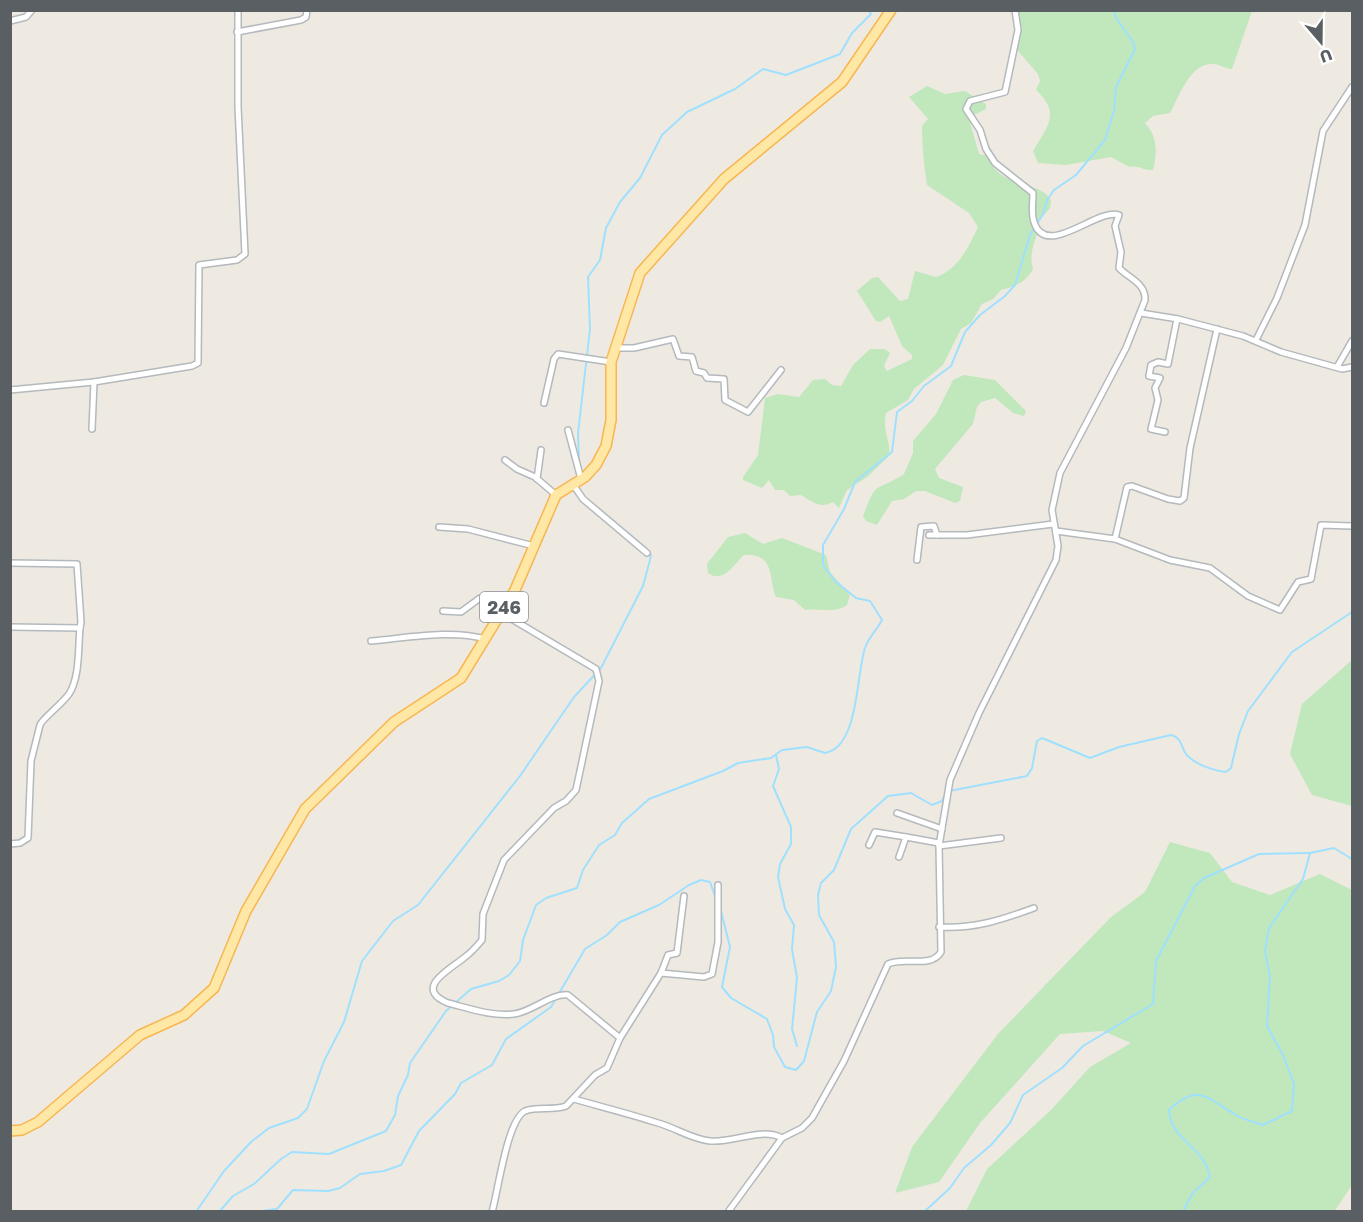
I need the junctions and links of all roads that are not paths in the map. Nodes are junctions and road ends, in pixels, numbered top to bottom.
1 (32, 10) edge
2 (238, 10) edge
3 (308, 10) edge
4 (891, 10) edge
5 (1015, 10) edge
6 (10, 21) edge
7 (237, 32) junction
8 (1353, 87) edge
9 (1141, 313) junction
10 (1177, 319) junction
11 (1217, 329) junction
12 (1256, 340) junction
13 (1353, 341) edge
14 (616, 348) junction
15 (611, 362) junction
16 (1337, 367) junction
17 (1353, 367) edge
18 (781, 370) dead end
19 (94, 382) junction
20 (10, 390) edge
21 (544, 403) dead end
22 (92, 429) dead end
23 (568, 430) dead end
24 (1165, 432) dead end
25 (541, 450) dead end
26 (505, 460) dead end
27 (537, 479) junction
28 (577, 481) junction
29 (556, 495) junction
30 (1053, 524) junction
31 (1353, 526) edge
32 (439, 527) dead end
33 (1056, 531) junction
34 (937, 535) junction
35 (928, 536) dead end
36 (1115, 539) junction
37 (534, 546) junction
38 (647, 553) dead end
39 (917, 560) dead end
40 (10, 563) edge
41 (506, 603) junction
42 (443, 611) dead end
43 (500, 612) junction
44 (10, 627) edge
45 (80, 628) junction
46 (486, 639) junction
47 (371, 641) dead end
48 (897, 813) dead end
49 (942, 829) junction
50 (906, 837) junction
51 (1002, 838) dead end
52 (10, 844) edge
53 (868, 845) dead end
54 (939, 845) junction
55 (899, 857) dead end
56 (718, 885) dead end
57 (684, 896) dead end
58 (1034, 908) dead end
59 (939, 927) junction
60 (661, 973) junction
61 (621, 1038) junction
62 (574, 1099) junction
63 (10, 1131) edge
64 (782, 1138) junction
65 (492, 1212) edge
66 (728, 1212) edge

1 - 6 street
2 - 7 street
3 - 7 street
4 - 14 main road, 246
5 - 9 street
7 - 19 street
8 - 12 street
9 - 10 street
9 - 30 street
10 - 11 street
10 - 24 street
11 - 12 street
11 - 36 street
12 - 16 street
13 - 16 street
14 - 15 main road, 246
14 - 18 street
15 - 21 street
15 - 28 main road, 246
16 - 17 street
19 - 20 street
19 - 22 street
23 - 28 street
25 - 27 street
26 - 27 street
27 - 29 street
28 - 29 main road, 246
28 - 38 street
29 - 37 main road, 246
30 - 33 street
30 - 34 street
31 - 36 street
32 - 37 street
33 - 36 street
33 - 49 street
34 - 35 street
34 - 39 street
37 - 41 main road, 246
40 - 45 street
41 - 42 street
41 - 43 main road, 246
43 - 46 main road, 246
43 - 61 street
44 - 45 street
45 - 52 street
46 - 47 street
46 - 63 main road, 246
48 - 49 street
49 - 54 street
50 - 53 street
50 - 54 street
50 - 55 street
51 - 54 street
54 - 59 street
56 - 60 street
57 - 60 street
58 - 59 street
59 - 64 street
60 - 61 street
61 - 62 street
62 - 64 street
62 - 65 street
64 - 66 street

